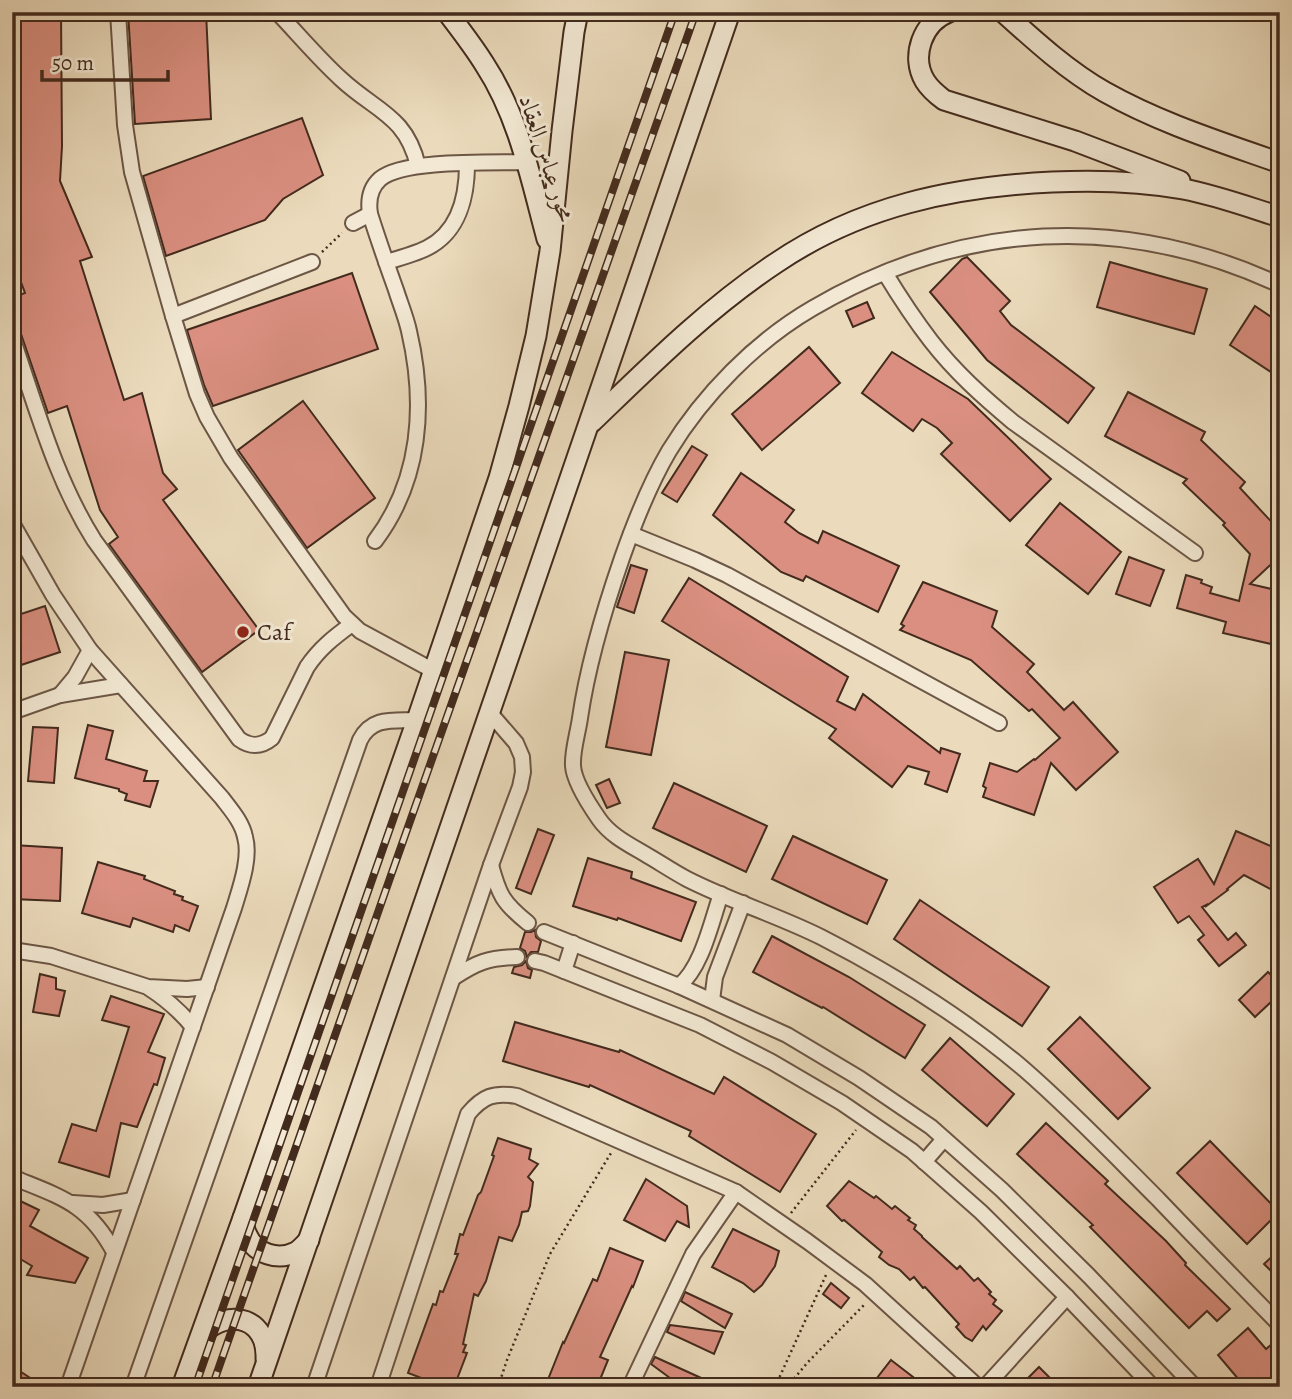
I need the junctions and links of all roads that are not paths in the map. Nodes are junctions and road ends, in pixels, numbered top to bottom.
1 (118, 12) edge
2 (277, 12) edge
3 (447, 12) edge
4 (578, 12) edge
5 (730, 12) edge
6 (949, 12) edge
7 (1003, 12) edge
8 (526, 162) junction
9 (1280, 163) edge
10 (467, 164) junction
11 (418, 166) junction
12 (1216, 196) junction
13 (370, 214) junction
14 (1280, 217) edge
15 (353, 223) road end
16 (550, 251) junction
17 (312, 262) road end
18 (386, 262) junction
19 (884, 273) junction
20 (1280, 285) edge
21 (173, 317) junction
22 (12, 337) edge
23 (588, 425) junction
24 (12, 523) edge
25 (631, 534) junction
26 (375, 541) dead end
27 (1195, 553) dead end
28 (352, 624) junction
29 (90, 650) junction
30 (434, 671) junction
31 (121, 685) junction
32 (60, 695) junction
33 (12, 712) edge
34 (490, 713) junction
35 (417, 720) junction
36 (999, 723) dead end
37 (491, 864) junction
38 (721, 894) junction
39 (743, 903) junction
40 (528, 923) dead end
41 (544, 932) dead end
42 (573, 943) junction
43 (12, 950) edge
44 (517, 957) dead end
45 (535, 961) dead end
46 (564, 971) junction
47 (453, 978) junction
48 (679, 986) junction
49 (148, 987) junction
50 (207, 987) junction
51 (712, 1000) junction
52 (193, 1027) junction
53 (944, 1139) junction
54 (924, 1162) junction
55 (12, 1177) edge
56 (736, 1192) junction
57 (132, 1200) junction
58 (72, 1203) junction
59 (243, 1218) junction
60 (309, 1240) junction
61 (114, 1252) junction
62 (1067, 1297) junction
63 (1280, 1325) edge
64 (202, 1333) junction
65 (266, 1363) junction
66 (68, 1387) edge
67 (133, 1387) edge
68 (182, 1387) edge
69 (258, 1387) edge
70 (314, 1387) edge
71 (378, 1387) edge
72 (630, 1387) edge
73 (978, 1387) edge
74 (985, 1387) edge
75 (1153, 1387) edge
76 (1195, 1387) edge

1 - 21 street
2 - 11 street
3 - 8 main road, محور عباس العقاد
4 - 16 main road
5 - 23 main road
6 - 12 main road
7 - 9 main road
8 - 10 street
8 - 16 main road, محور عباس العقاد
10 - 11 street
10 - 18 street
11 - 13 street
12 - 14 main road
12 - 23 main road
13 - 15 street
13 - 18 street
16 - 30 main road
17 - 21 street
18 - 26 street
19 - 20 street
19 - 25 street
19 - 27 street
21 - 28 street
22 - 28 street
23 - 34 main road
24 - 29 street
25 - 36 street
25 - 38 street
28 - 30 street
29 - 31 street
29 - 32 street
30 - 35 main road
31 - 32 street
31 - 50 street
32 - 33 street
34 - 37 street
34 - 60 main road
35 - 59 main road
35 - 67 street
37 - 40 street
37 - 47 street
38 - 39 street
38 - 48 street
39 - 51 street
39 - 63 street
41 - 42 street
42 - 46 street
42 - 48 street
43 - 49 street
44 - 47 street
45 - 46 street
46 - 54 street
47 - 70 street
48 - 51 street
49 - 50 street
49 - 52 street
50 - 52 street
51 - 53 street
52 - 57 street
53 - 54 street
53 - 76 street
54 - 62 street
55 - 58 street
56 - 71 street
56 - 72 street
56 - 73 street
57 - 58 street
57 - 61 street
58 - 61 street
59 - 60 main road
59 - 64 main road
60 - 65 main road
61 - 66 street
62 - 74 street
62 - 75 street
64 - 65 main road
64 - 68 main road
65 - 69 main road

